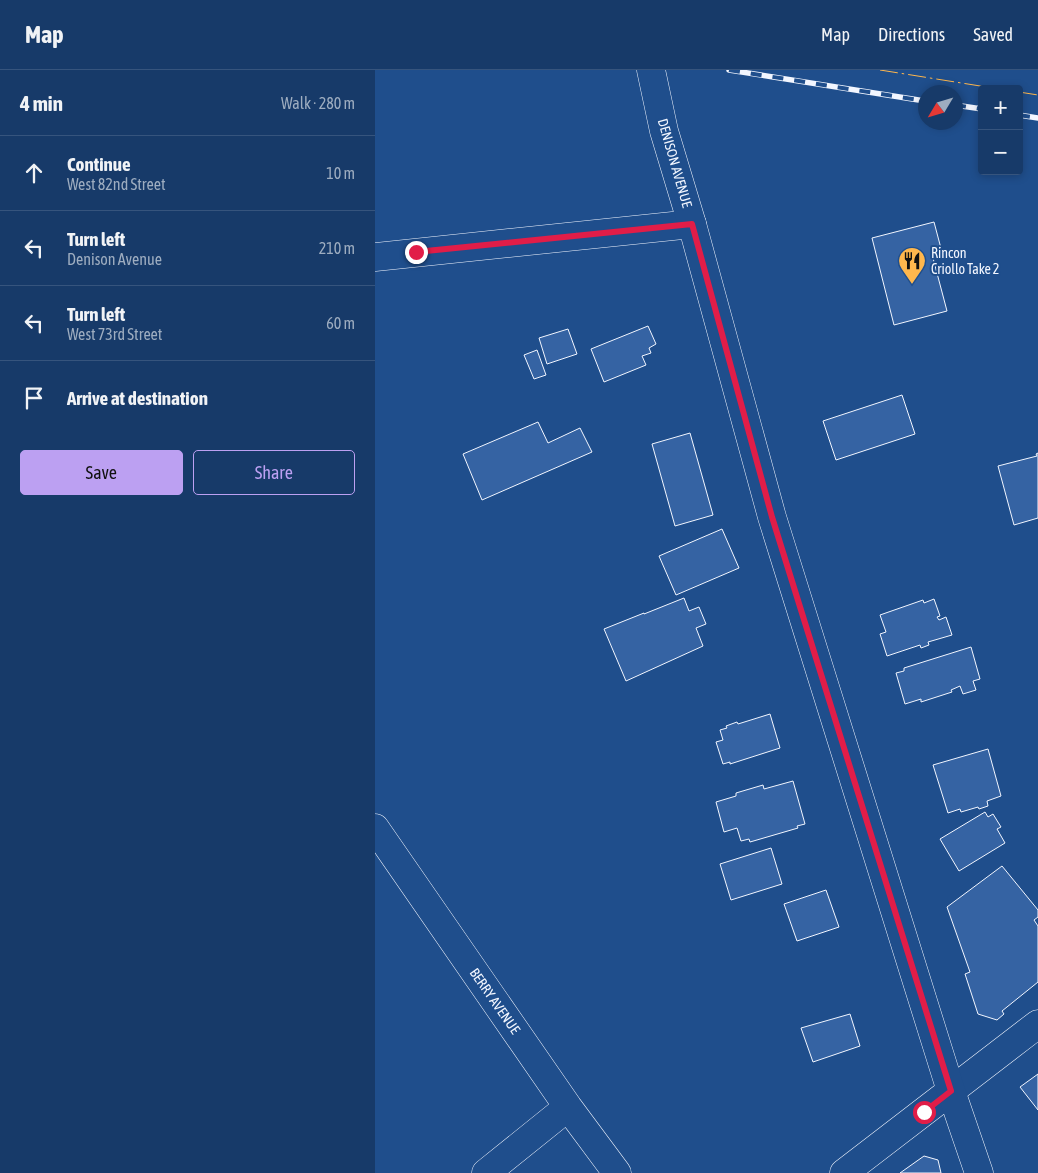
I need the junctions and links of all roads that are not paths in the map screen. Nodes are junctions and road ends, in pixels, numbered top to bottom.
1 (651, 70) edge
2 (692, 224) junction
3 (375, 257) edge
4 (375, 828) edge
5 (1038, 1024) edge
6 (951, 1091) junction
7 (568, 1107) junction
8 (486, 1173) edge
9 (617, 1173) edge
10 (844, 1173) edge
11 (979, 1173) edge

1 - 2 main road, DENISON AVENUE
2 - 3 main road
2 - 6 main road, DENISON AVENUE
4 - 7 main road, BERRY AVENUE
5 - 6 main road
6 - 10 main road
6 - 11 main road, DENISON AVENUE
7 - 8 main road
7 - 9 main road, BERRY AVENUE

